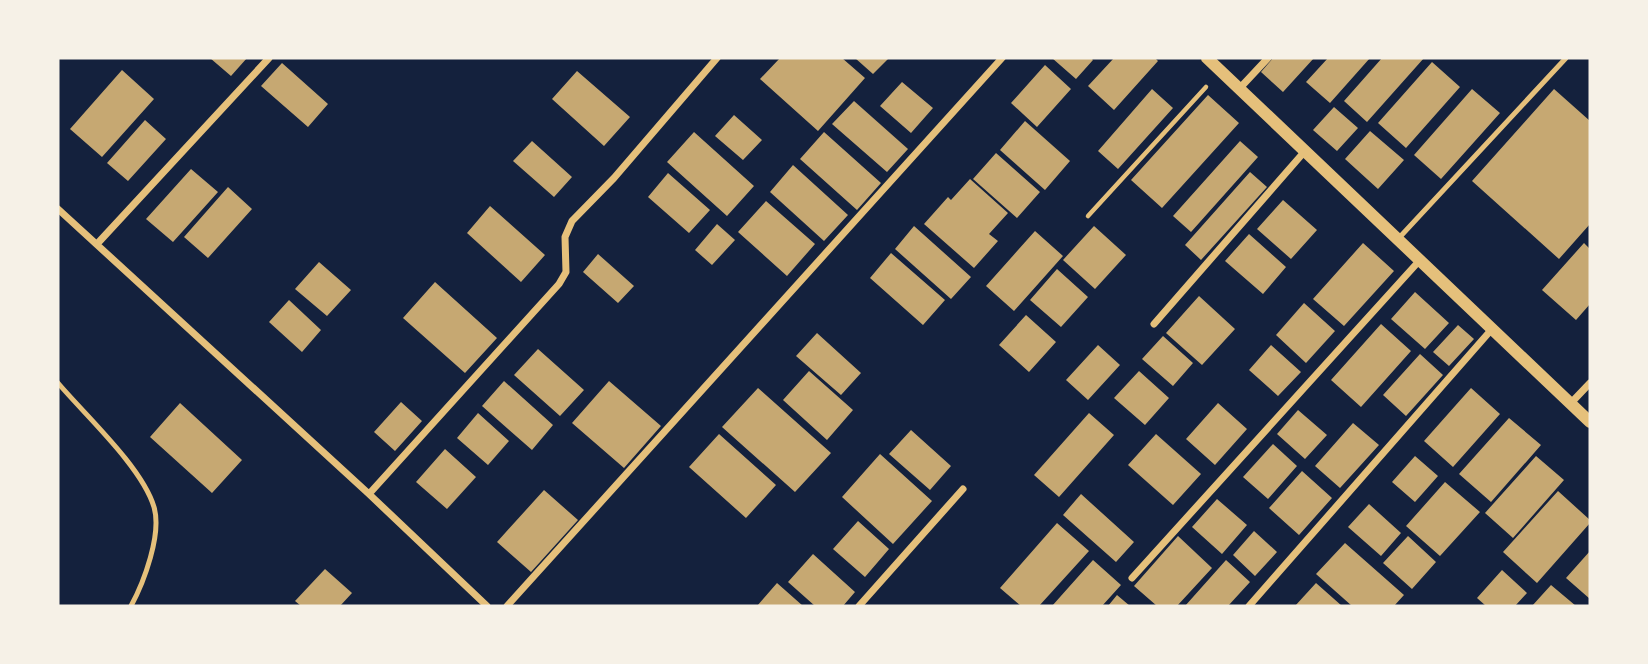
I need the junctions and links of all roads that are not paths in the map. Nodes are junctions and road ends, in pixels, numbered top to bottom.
1 (269, 58) edge
2 (717, 58) edge
3 (1002, 58) edge
4 (1207, 58) edge
5 (1268, 58) edge
6 (1566, 58) edge
7 (1240, 89) junction
8 (1305, 151) junction
9 (58, 209) edge
10 (1398, 239) junction
11 (97, 244) junction
12 (1420, 260) junction
13 (1154, 324) dead end
14 (1492, 329) junction
15 (58, 383) edge
16 (1590, 383) edge
17 (1570, 404) junction
18 (1590, 422) edge
19 (963, 489) dead end
20 (369, 494) junction
21 (1132, 578) dead end
22 (131, 606) edge
23 (487, 606) edge
24 (507, 606) edge
25 (859, 606) edge
26 (1249, 606) edge

1 - 11 street
2 - 20 street
3 - 24 street
4 - 7 street
5 - 7 street
6 - 10 lane
7 - 8 street
8 - 10 street
8 - 13 street
9 - 11 street
10 - 12 street
11 - 20 street
12 - 14 street
12 - 21 street
14 - 17 street
14 - 26 street
15 - 22 lane
16 - 17 street
17 - 18 street
19 - 25 street
20 - 23 street

